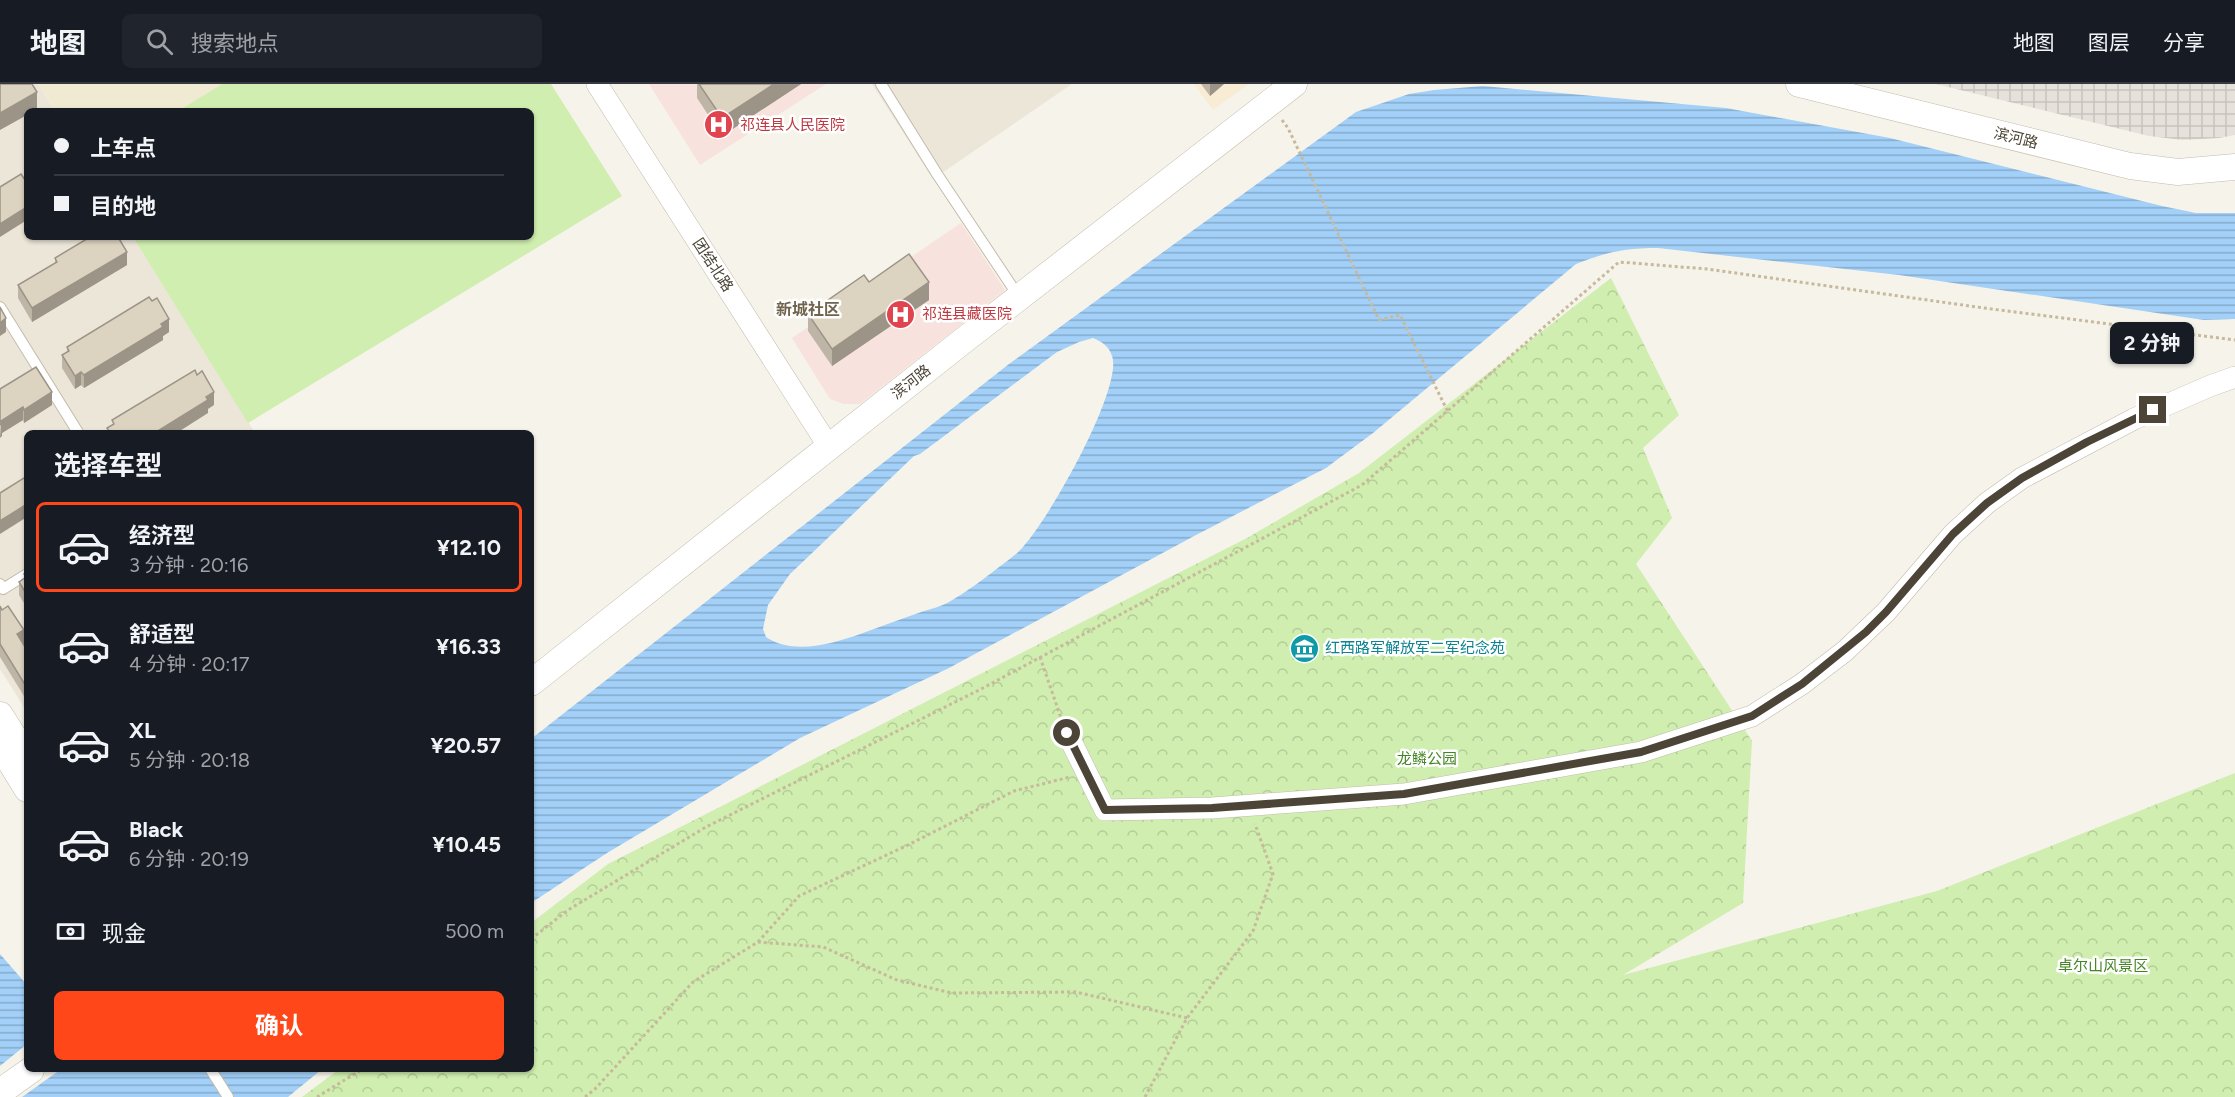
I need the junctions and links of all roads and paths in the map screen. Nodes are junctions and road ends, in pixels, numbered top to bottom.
1 (597, 84) edge
2 (881, 84) edge
3 (1294, 84) edge
4 (1799, 84) edge
5 (1288, 128) dead end
6 (2235, 167) edge
7 (1019, 297) junction
8 (0, 307) edge
9 (2235, 340) edge
10 (2235, 377) edge
11 (1448, 412) junction
12 (77, 430) edge
13 (829, 447) junction
14 (24, 576) edge
15 (0, 584) edge
16 (1040, 657) junction
17 (534, 681) edge
18 (0, 715) edge
19 (1067, 733) joint
20 (0, 746) edge
21 (24, 753) edge
22 (1086, 772) junction
23 (24, 784) edge
24 (1249, 805) junction
25 (534, 937) edge
26 (758, 942) junction
27 (1187, 1018) junction
28 (28, 1072) edge
29 (212, 1072) edge
30 (358, 1072) edge
31 (0, 1092) edge
32 (228, 1097) edge
33 (317, 1097) edge
34 (585, 1097) edge
35 (1145, 1097) edge

1 - 13 street, 团结北路
2 - 7 lane
3 - 7 street, 滨河路
4 - 6 street, 滨河路
5 - 11 path
7 - 13 street, 滨河路
8 - 12 lane
9 - 11 path
10 - 24 street
11 - 16 path
13 - 17 street, 滨河路
14 - 15 lane
16 - 19 path
16 - 25 path
18 - 21 street
19 - 22 street
20 - 23 street
22 - 24 street
22 - 26 path
24 - 27 path
26 - 27 path
26 - 34 path
27 - 35 path
28 - 31 street
29 - 32 lane
30 - 33 path

